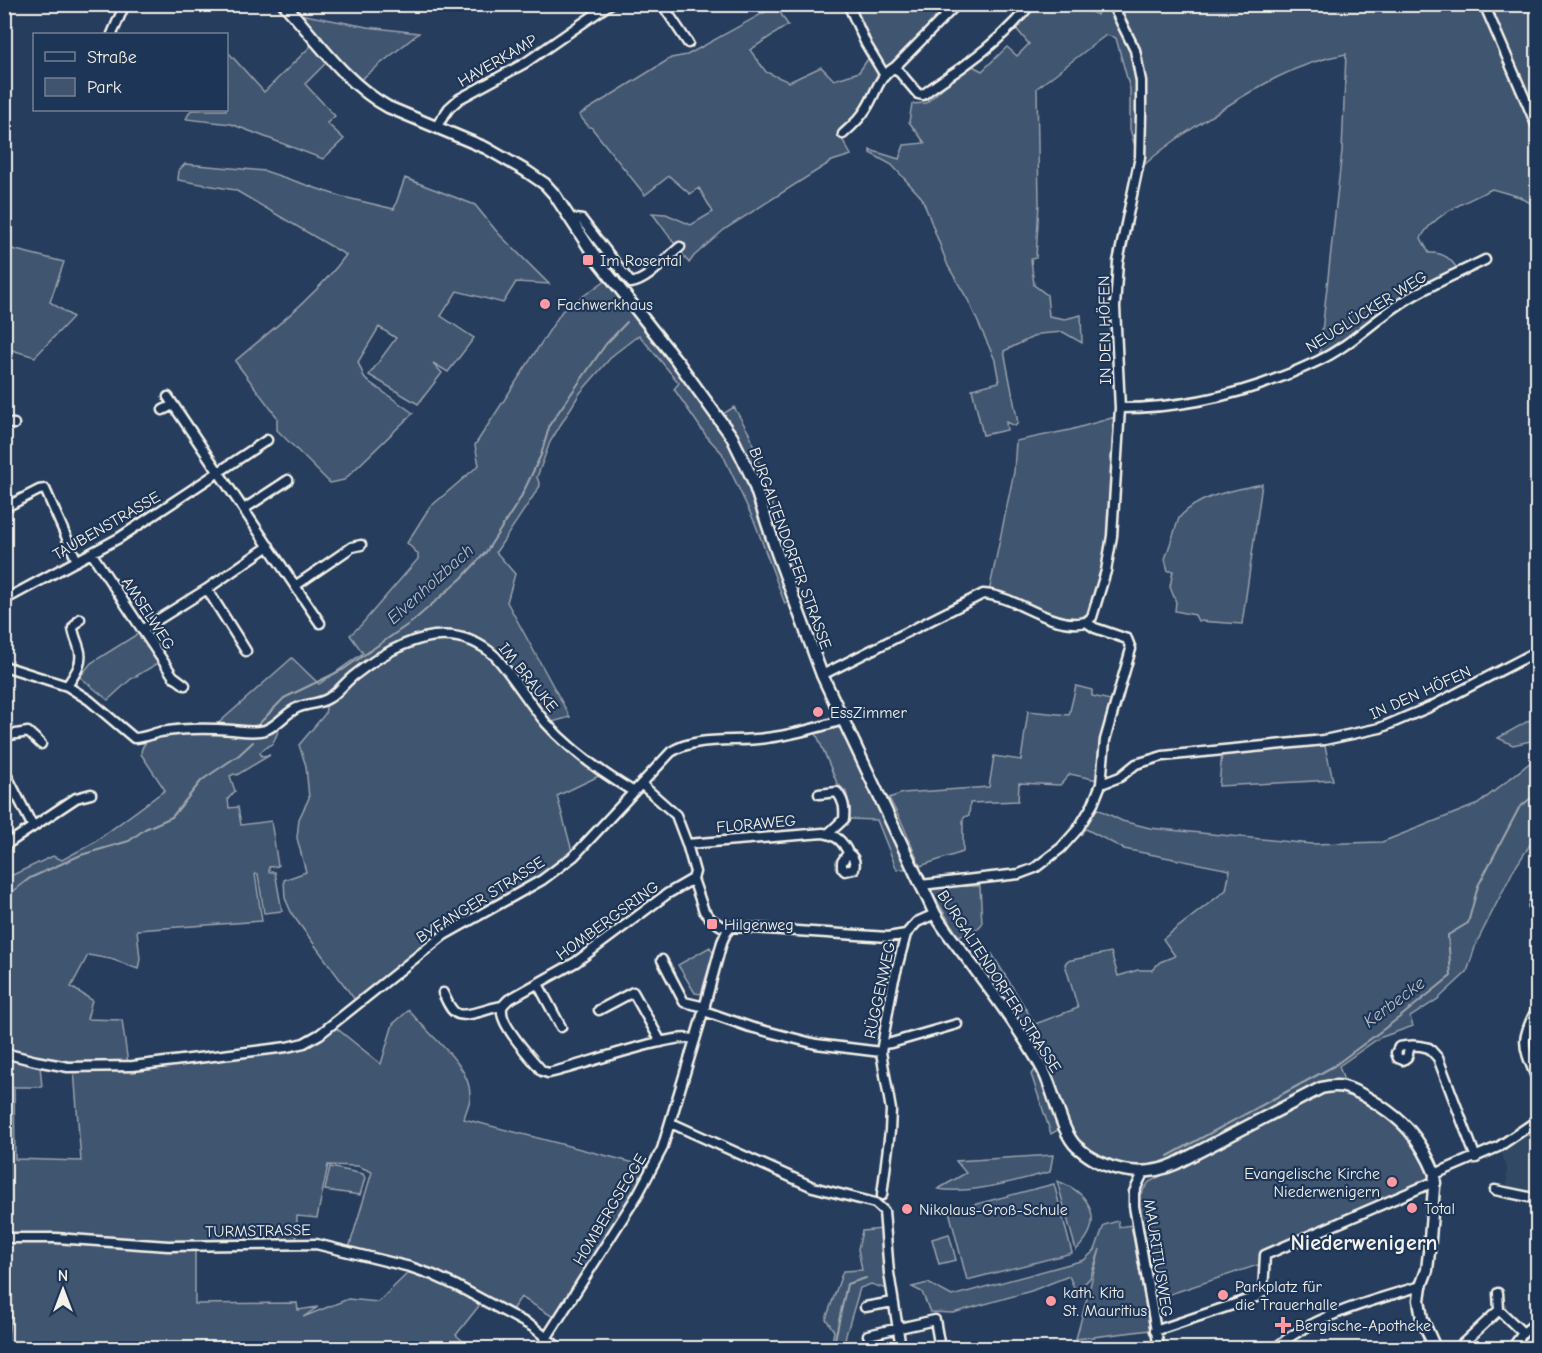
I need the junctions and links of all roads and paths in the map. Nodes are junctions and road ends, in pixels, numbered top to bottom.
1 (125, 4) edge
2 (284, 4) edge
3 (610, 4) edge
4 (662, 4) edge
5 (848, 4) edge
6 (957, 4) edge
7 (1031, 4) edge
8 (1112, 4) edge
9 (1484, 4) edge
10 (112, 33) edge
11 (688, 43) dead end
12 (895, 67) junction
13 (884, 74) junction
14 (436, 128) junction
15 (1538, 129) edge
16 (843, 134) dead end
17 (570, 218) junction
18 (680, 246) dead end
19 (1485, 260) dead end
20 (1120, 408) junction
21 (163, 410) dead end
22 (267, 440) dead end
23 (220, 471) junction
24 (288, 480) dead end
25 (4, 508) edge
26 (244, 509) junction
27 (362, 545) dead end
28 (269, 546) junction
29 (92, 554) junction
30 (76, 561) junction
31 (296, 586) junction
32 (207, 589) junction
33 (4, 600) edge
34 (80, 619) dead end
35 (1086, 622) junction
36 (320, 623) dead end
37 (143, 629) junction
38 (246, 651) dead end
39 (1538, 651) edge
40 (4, 666) edge
41 (822, 675) junction
42 (184, 685) dead end
43 (67, 686) junction
44 (843, 720) junction
45 (4, 736) edge
46 (41, 744) dead end
47 (4, 770) edge
48 (641, 784) junction
49 (1101, 784) junction
50 (634, 792) junction
51 (91, 794) dead end
52 (819, 795) dead end
53 (33, 827) junction
54 (828, 834) junction
55 (687, 844) junction
56 (4, 846) edge
57 (848, 853) dead end
58 (693, 879) junction
59 (921, 885) junction
60 (1538, 894) edge
61 (935, 914) junction
62 (1538, 915) edge
63 (731, 927) junction
64 (906, 934) junction
65 (662, 960) dead end
66 (538, 984) junction
67 (443, 993) dead end
68 (502, 1006) junction
69 (1538, 1007) edge
70 (704, 1009) junction
71 (598, 1011) dead end
72 (957, 1024) dead end
73 (561, 1027) dead end
74 (695, 1040) junction
75 (661, 1042) junction
76 (1410, 1046) dead end
77 (882, 1048) junction
78 (4, 1053) edge
79 (1538, 1082) edge
80 (1538, 1120) edge
81 (671, 1122) junction
82 (1476, 1158) junction
83 (1143, 1173) junction
84 (1435, 1179) junction
85 (1495, 1190) dead end
86 (882, 1195) dead end
87 (1538, 1199) edge
88 (4, 1238) edge
89 (1421, 1286) junction
90 (1498, 1293) dead end
91 (893, 1302) junction
92 (865, 1307) dead end
93 (1499, 1310) junction
94 (1538, 1321) edge
95 (897, 1329) junction
96 (1155, 1331) junction
97 (1524, 1334) junction
98 (868, 1335) dead end
99 (548, 1338) junction
100 (540, 1348) edge
101 (559, 1348) edge
102 (901, 1348) edge
103 (940, 1348) edge
104 (1159, 1348) edge
105 (1276, 1348) edge
106 (1435, 1348) edge
107 (1458, 1348) edge
108 (1512, 1348) edge

1 - 10 street
2 - 14 main road, BURGALTENDORFER STRASSE
3 - 14 street, HAVERKAMP
4 - 11 street
5 - 13 street
6 - 12 street
7 - 12 street
8 - 20 street, IN DEN HÖFEN
9 - 15 street
12 - 13 street
13 - 16 street
14 - 17 main road, BURGALTENDORFER STRASSE
17 - 18 street
17 - 41 main road, BURGALTENDORFER STRASSE
19 - 20 street, NEUGLÜCKER WEG
20 - 35 street, IN DEN HÖFEN
21 - 23 street
22 - 23 street, TAUBENSTRASSE
23 - 26 street
23 - 29 street, TAUBENSTRASSE
24 - 26 street
25 - 30 street
26 - 28 street
27 - 31 street
28 - 31 street
28 - 32 street
29 - 30 street, TAUBENSTRASSE
29 - 37 street, AMSELWEG
30 - 33 street, TAUBENSTRASSE
31 - 36 street
32 - 37 street
32 - 38 street
34 - 43 street
35 - 41 street
35 - 49 street
37 - 42 street, AMSELWEG
39 - 49 street, IN DEN HÖFEN
40 - 43 street, IM BRAUKE
41 - 44 main road, BURGALTENDORFER STRASSE
43 - 50 street, IM BRAUKE
44 - 48 street, BYFANGER STRASSE
44 - 59 main road, BURGALTENDORFER STRASSE
45 - 46 street
47 - 53 street
48 - 50 street, BYFANGER STRASSE
48 - 55 street
49 - 59 street
50 - 78 street, BYFANGER STRASSE
51 - 53 street
52 - 54 street
53 - 56 street
54 - 55 street, FLORAWEG
54 - 57 street
55 - 58 street
58 - 63 street
58 - 66 street, HOMBERGSRING
59 - 61 main road, BURGALTENDORFER STRASSE
60 - 62 street
61 - 64 street
61 - 83 main road, BURGALTENDORFER STRASSE
63 - 64 street
63 - 70 street, HOMBERGSEGGE
64 - 77 street, RÜGGENWEG
65 - 70 street
66 - 68 street, HOMBERGSRING
66 - 73 street
67 - 68 street, HOMBERGSRING
68 - 75 street
69 - 79 street
70 - 74 street, HOMBERGSEGGE
70 - 77 street
71 - 75 street
72 - 77 street
74 - 75 street
74 - 81 street, HOMBERGSEGGE
76 - 82 street
77 - 86 street, RÜGGENWEG
80 - 82 street
81 - 91 street
81 - 99 street, HOMBERGSEGGE
82 - 84 street
83 - 84 main road, BURGALTENDORFER STRASSE
83 - 96 street, MAURITIUSWEG
84 - 89 main road
84 - 96 street
85 - 87 street
88 - 99 street, TURMSTRASSE
89 - 105 street
89 - 106 main road
90 - 93 street
91 - 92 street
91 - 95 street
93 - 97 street
93 - 107 street
94 - 97 street
95 - 98 street
95 - 102 street
95 - 103 street
96 - 104 street, MAURITIUSWEG
97 - 108 street
99 - 100 street, HOMBERGSEGGE
99 - 101 street, TURMSTRASSE

